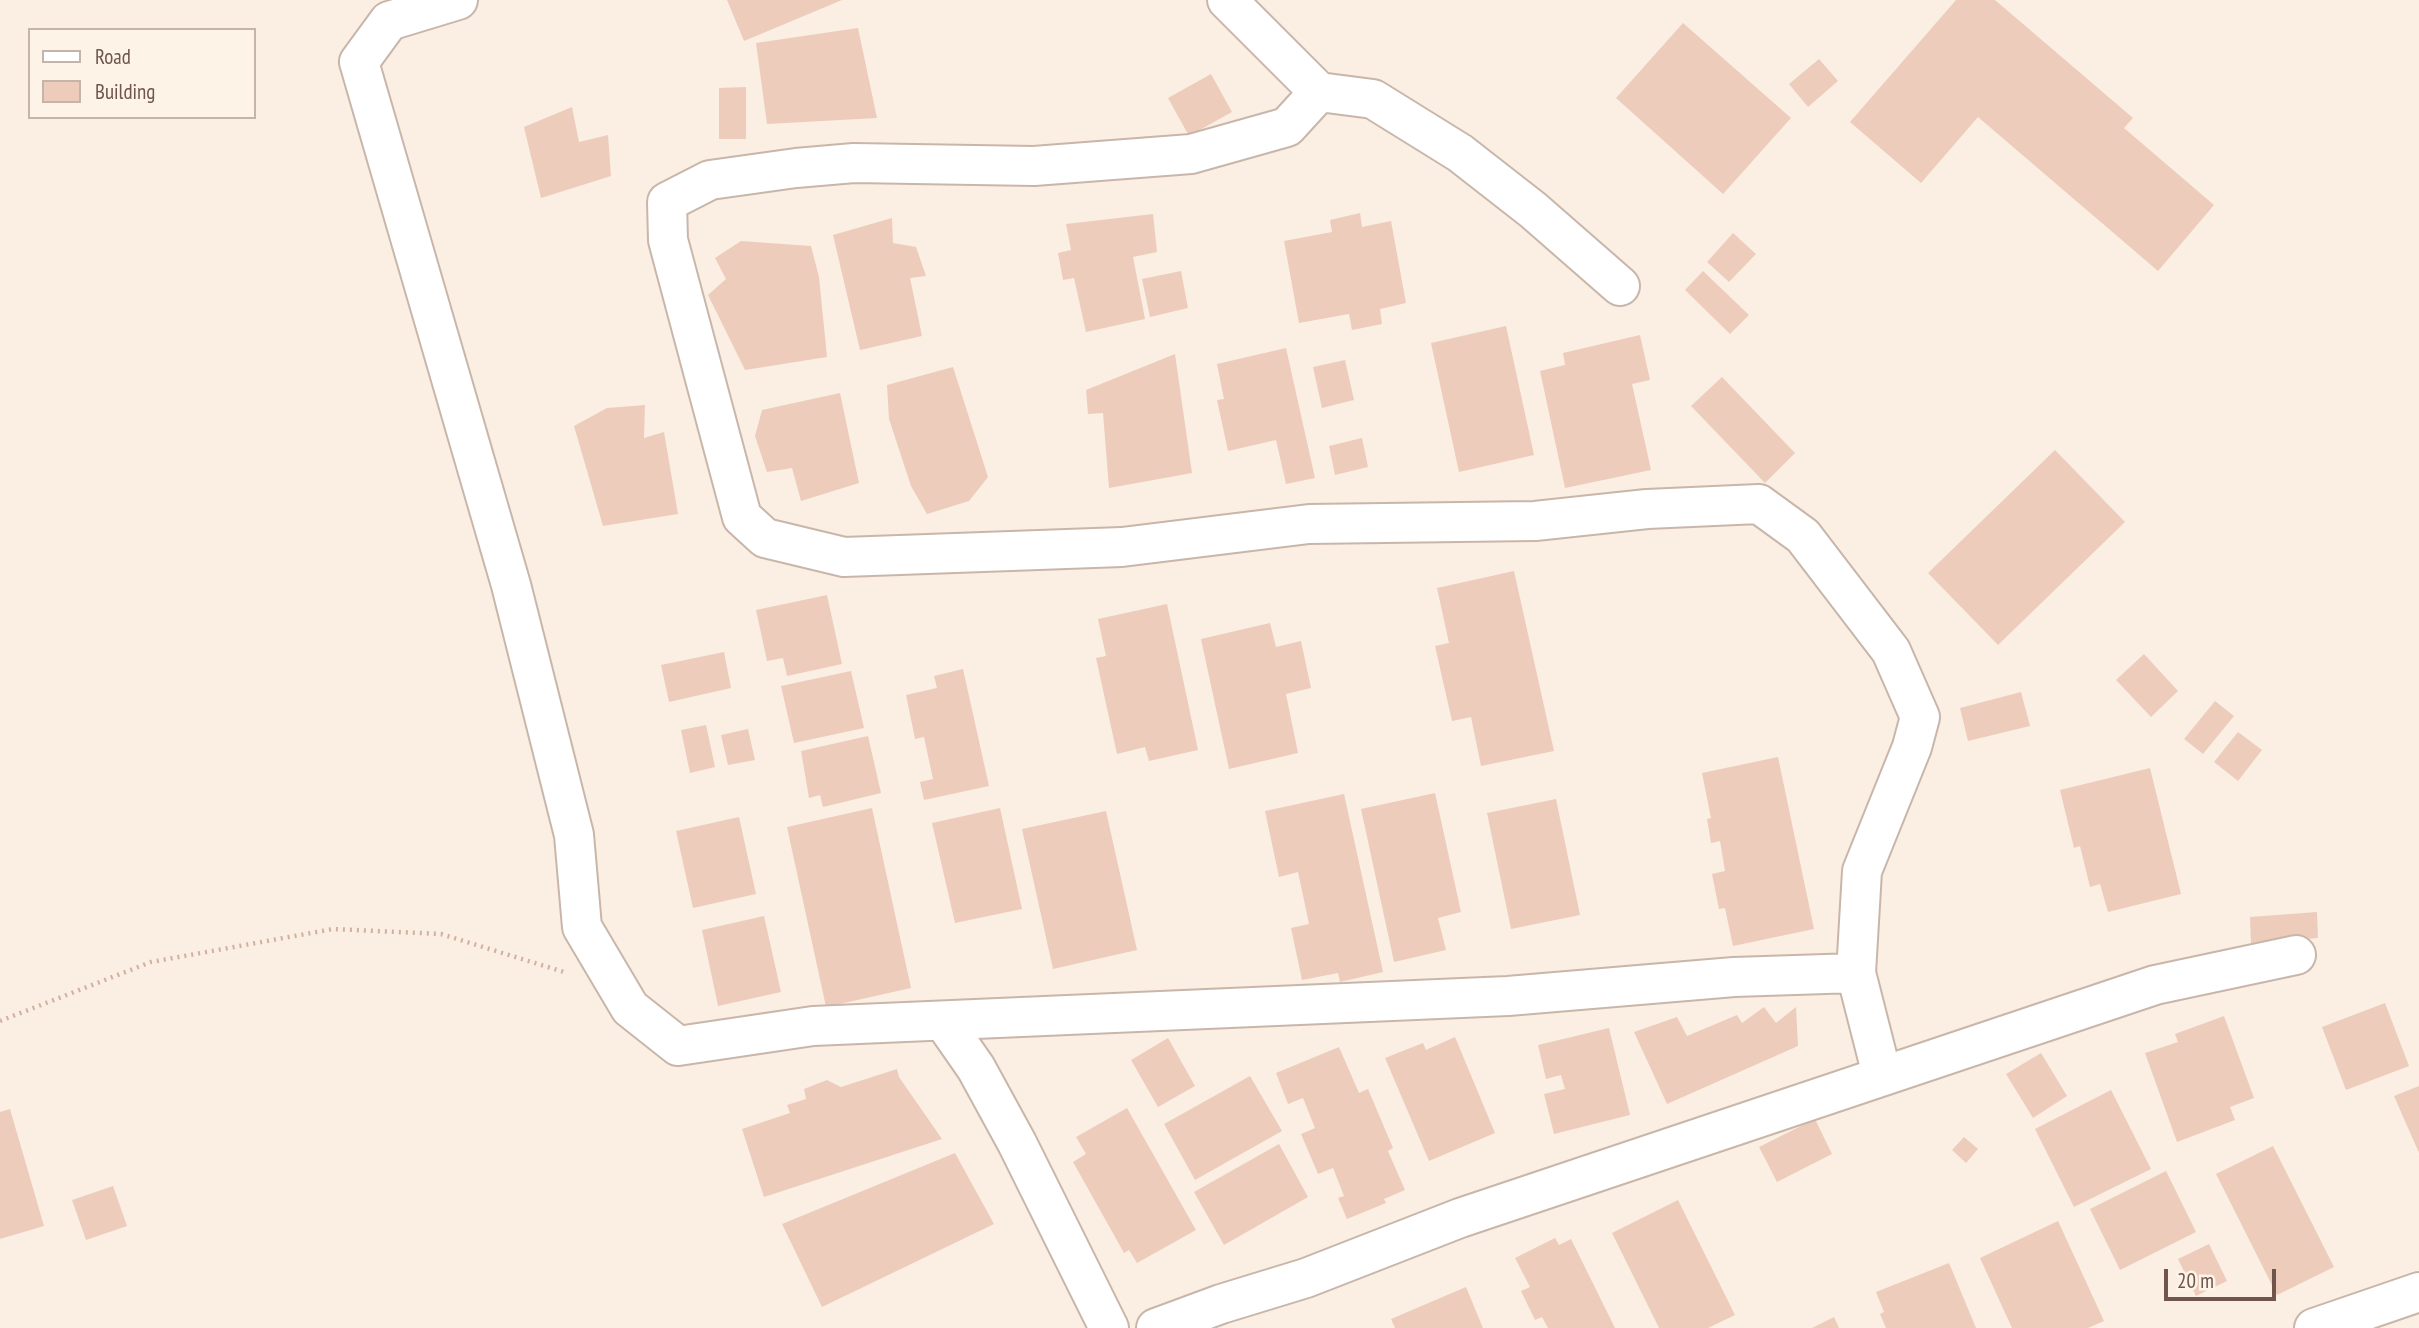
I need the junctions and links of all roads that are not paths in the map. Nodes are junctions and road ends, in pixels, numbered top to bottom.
1 (458, 0) edge
2 (1227, 0) edge
3 (1319, 92) junction
4 (1620, 286) dead end
5 (2296, 955) dead end
6 (1856, 973) junction
7 (944, 1022) junction
8 (1882, 1075) junction
9 (2419, 1292) edge
10 (1109, 1328) edge
11 (1156, 1328) edge
12 (2314, 1328) edge

1 - 7 street
2 - 3 street
3 - 4 street
3 - 6 street
5 - 8 street
6 - 7 street
6 - 8 street
7 - 10 street
8 - 11 street
9 - 12 street

